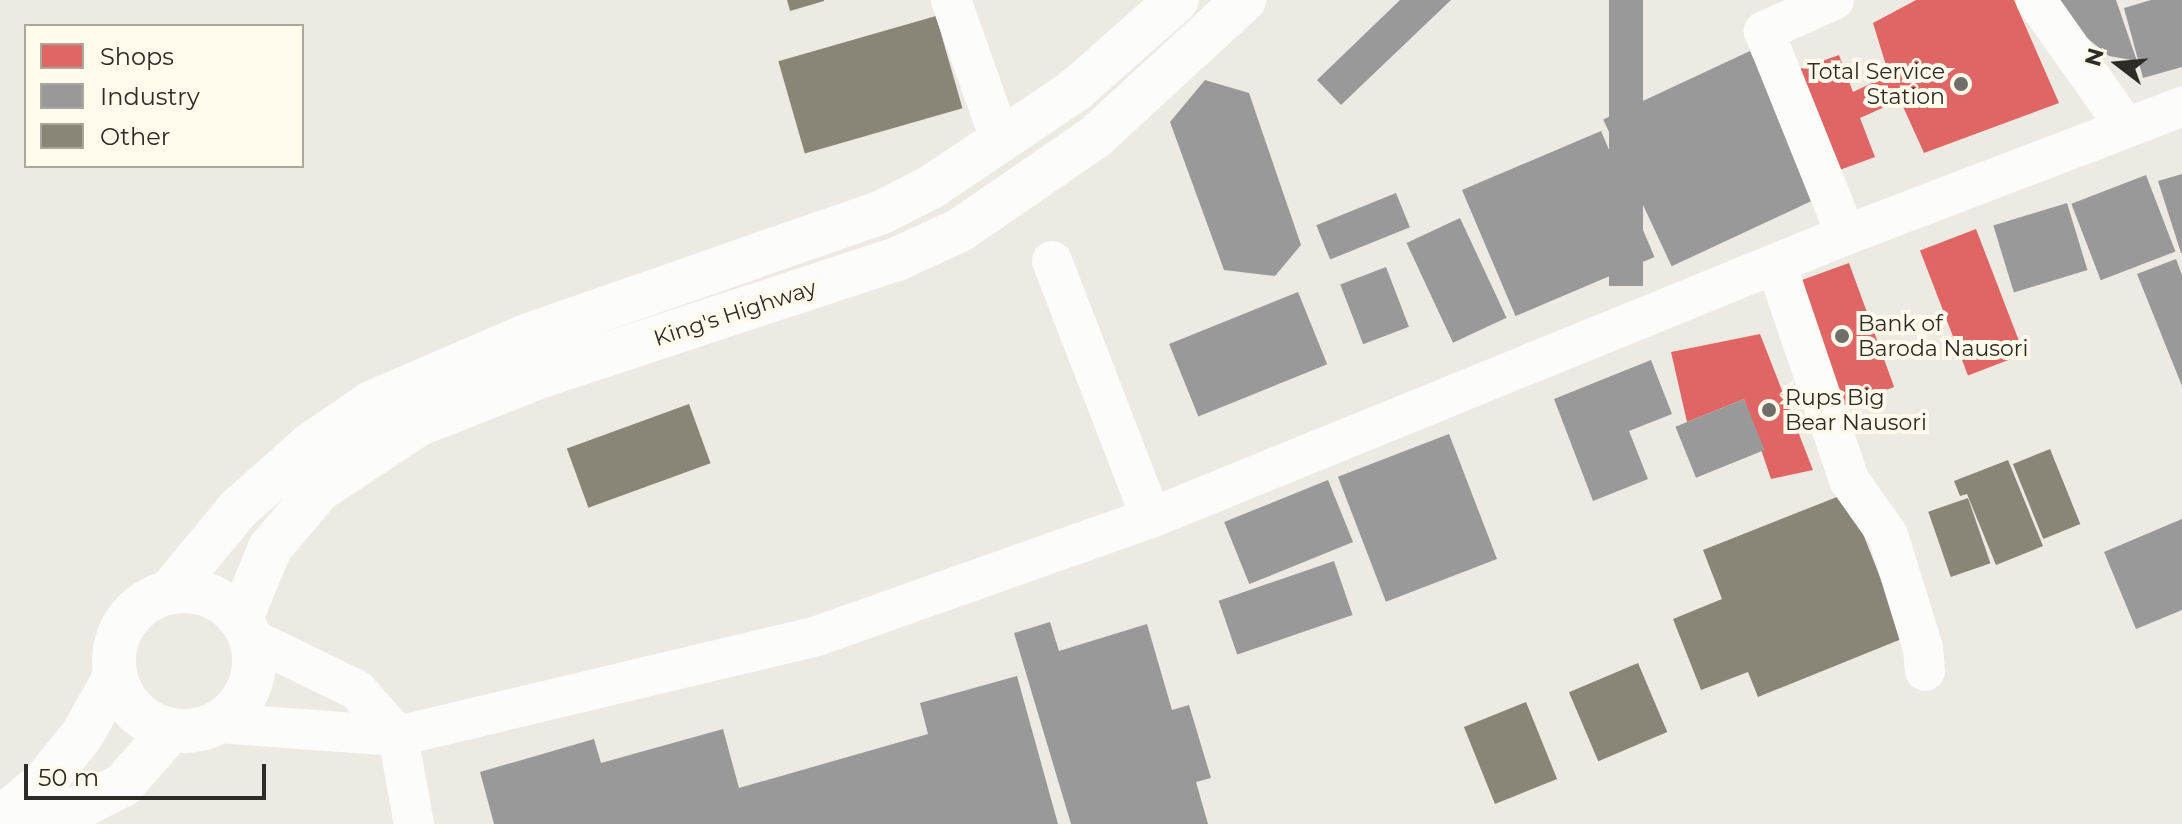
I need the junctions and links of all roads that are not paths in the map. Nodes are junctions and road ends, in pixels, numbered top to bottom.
1 (951, 0) edge
2 (1177, 0) edge
3 (1244, 0) edge
4 (1834, 0) edge
5 (2036, 0) edge
6 (2182, 107) edge
7 (2125, 126) junction
8 (1001, 142) junction
9 (1846, 235) junction
10 (1052, 261) dead end
11 (1776, 264) junction
12 (1151, 518) junction
13 (170, 591) junction
14 (246, 629) junction
15 (1925, 671) dead end
16 (115, 677) junction
17 (217, 723) junction
18 (171, 730) junction
19 (398, 736) junction
20 (0, 819) edge
21 (46, 824) edge
22 (414, 824) edge

1 - 8 street
2 - 8 highway
3 - 14 highway, King's Highway
4 - 9 street
5 - 7 street
6 - 7 street
7 - 9 street
8 - 13 highway
9 - 11 street
10 - 12 street
11 - 12 street
11 - 15 street
12 - 19 street
13 - 14 highway
13 - 16 highway
14 - 17 highway
14 - 19 street
16 - 18 highway
16 - 20 highway
17 - 18 highway
17 - 19 street
18 - 21 highway
19 - 22 street

